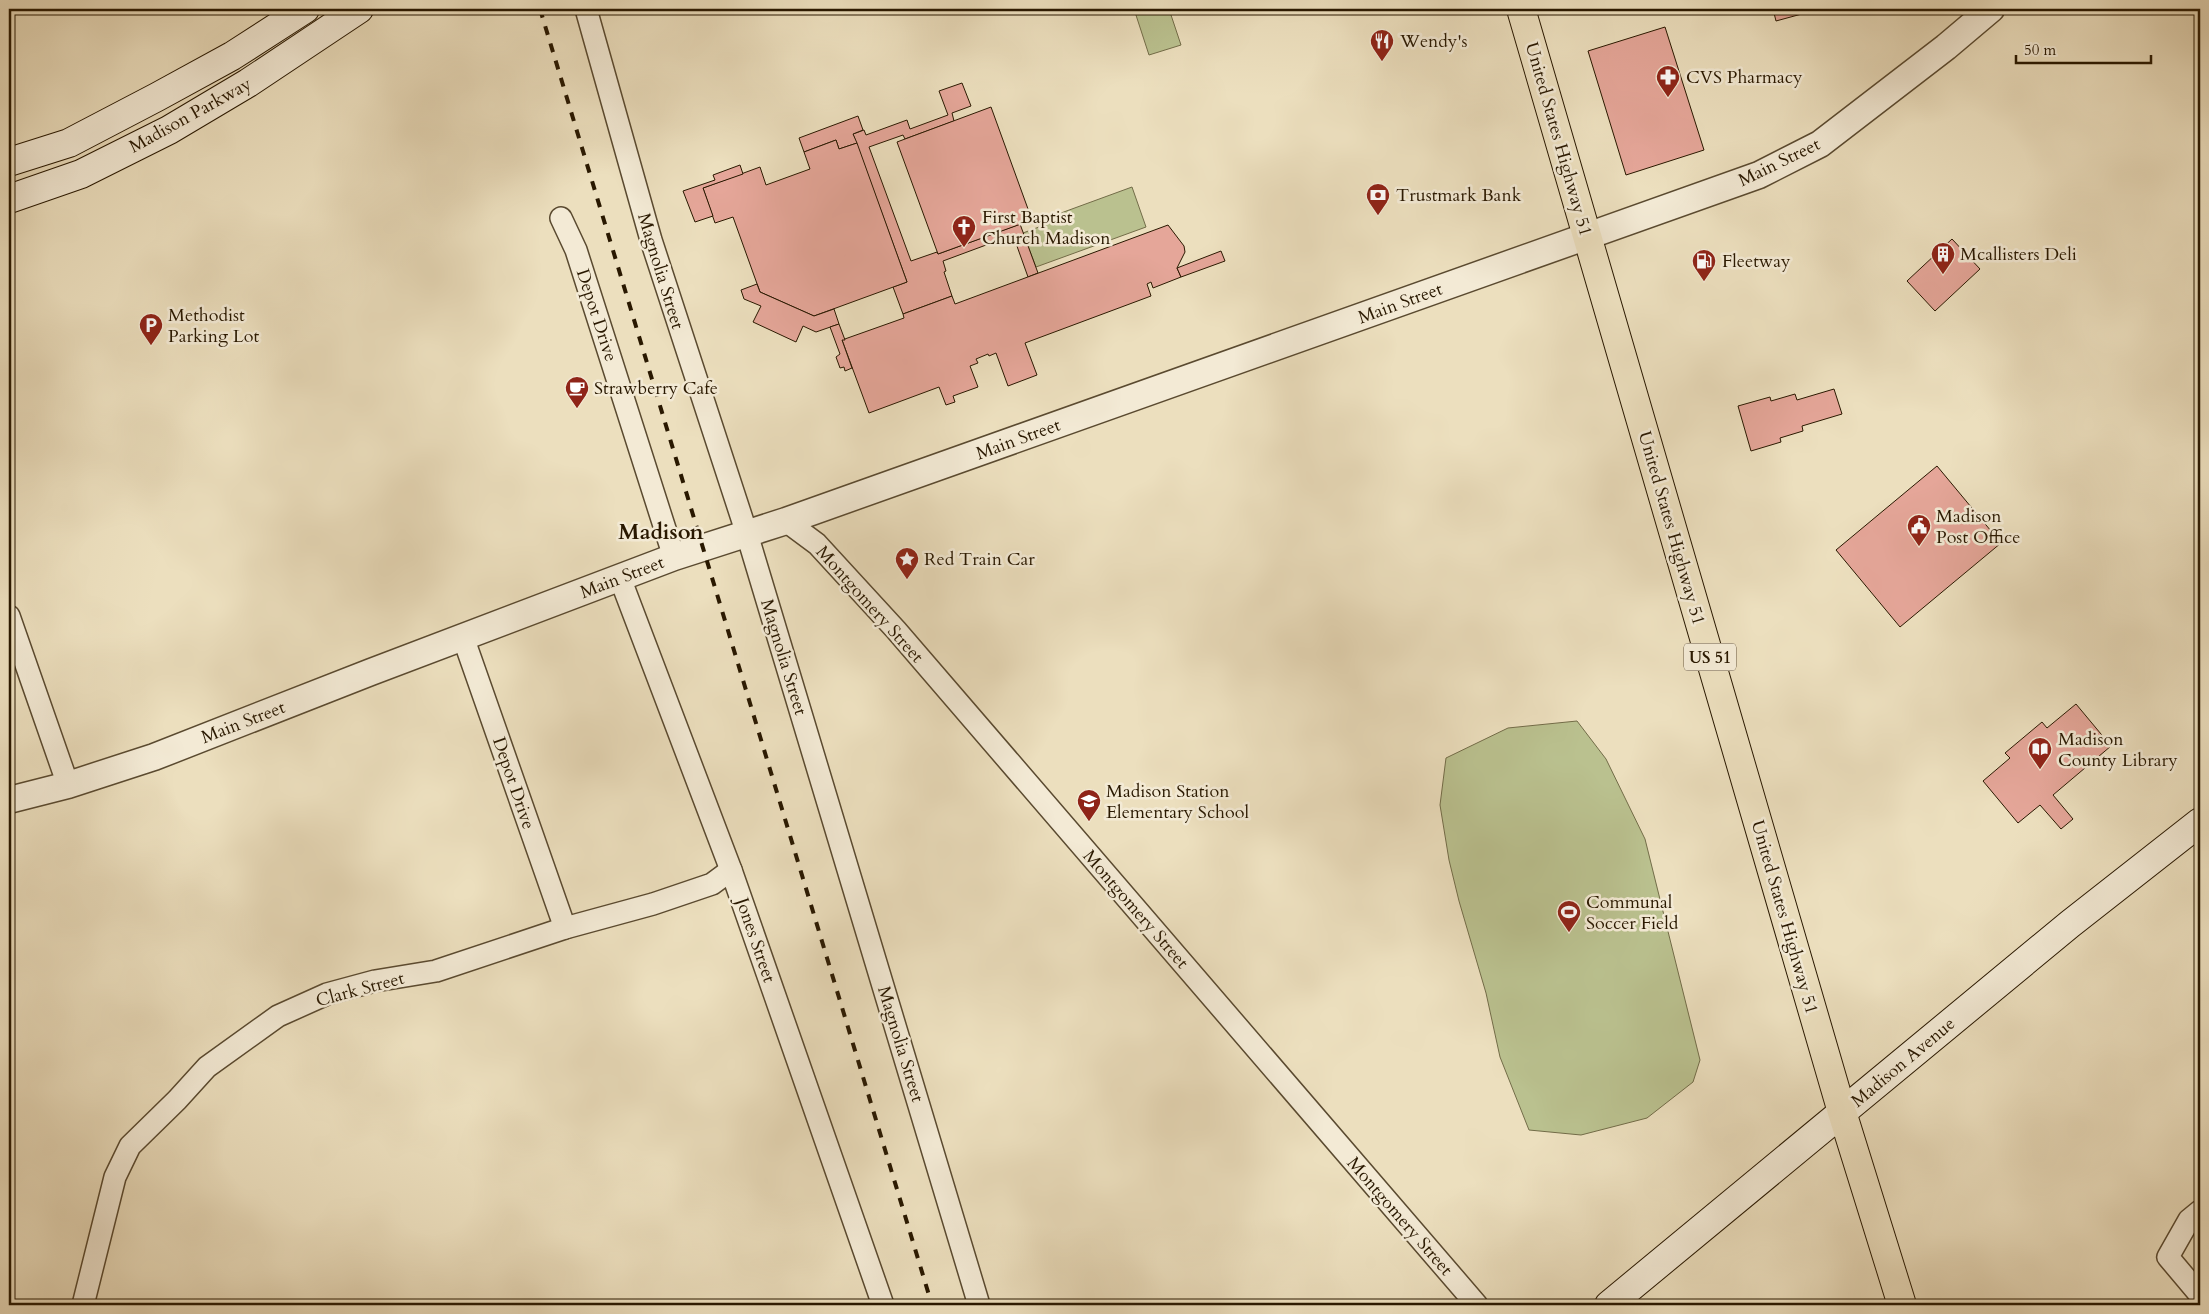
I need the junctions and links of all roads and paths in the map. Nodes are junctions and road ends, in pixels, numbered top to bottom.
1 (304, 9) edge
2 (359, 9) edge
3 (586, 9) edge
4 (1521, 9) edge
5 (1991, 9) edge
6 (9, 162) edge
7 (9, 199) edge
8 (561, 218) dead end
9 (1587, 235) junction
10 (786, 521) junction
11 (746, 534) junction
12 (674, 558) junction
13 (620, 578) junction
14 (9, 616) edge
15 (463, 637) junction
16 (68, 785) junction
17 (9, 800) edge
18 (2200, 822) edge
19 (731, 870) junction
20 (565, 928) junction
21 (1842, 1112) junction
22 (2200, 1211) edge
23 (2200, 1295) edge
24 (83, 1305) edge
25 (883, 1305) edge
26 (979, 1305) edge
27 (1478, 1305) edge
28 (1609, 1305) edge
29 (1902, 1305) edge

1 - 6 main road, Madison Parkway
2 - 7 main road, Madison Parkway
3 - 11 street, Magnolia Street
4 - 9 main road, United States Highway 51 / US 51
5 - 9 street, Main Street
8 - 12 street, Depot Drive
9 - 10 street, Main Street
9 - 21 main road, United States Highway 51 / US 51
10 - 11 street, Main Street
10 - 27 street, Montgomery Street
11 - 12 street, Main Street
11 - 26 street, Magnolia Street
12 - 13 street, Main Street
13 - 15 street, Main Street
13 - 19 street, Jones Street
14 - 16 street
15 - 16 street, Main Street
15 - 20 street, Depot Drive
16 - 17 street, Main Street
18 - 21 main road, Madison Avenue
19 - 20 street, Clark Street
19 - 25 street, Jones Street
20 - 24 street, Clark Street
21 - 28 main road, Madison Avenue
21 - 29 main road, United States Highway 51 / US 51
22 - 23 street

